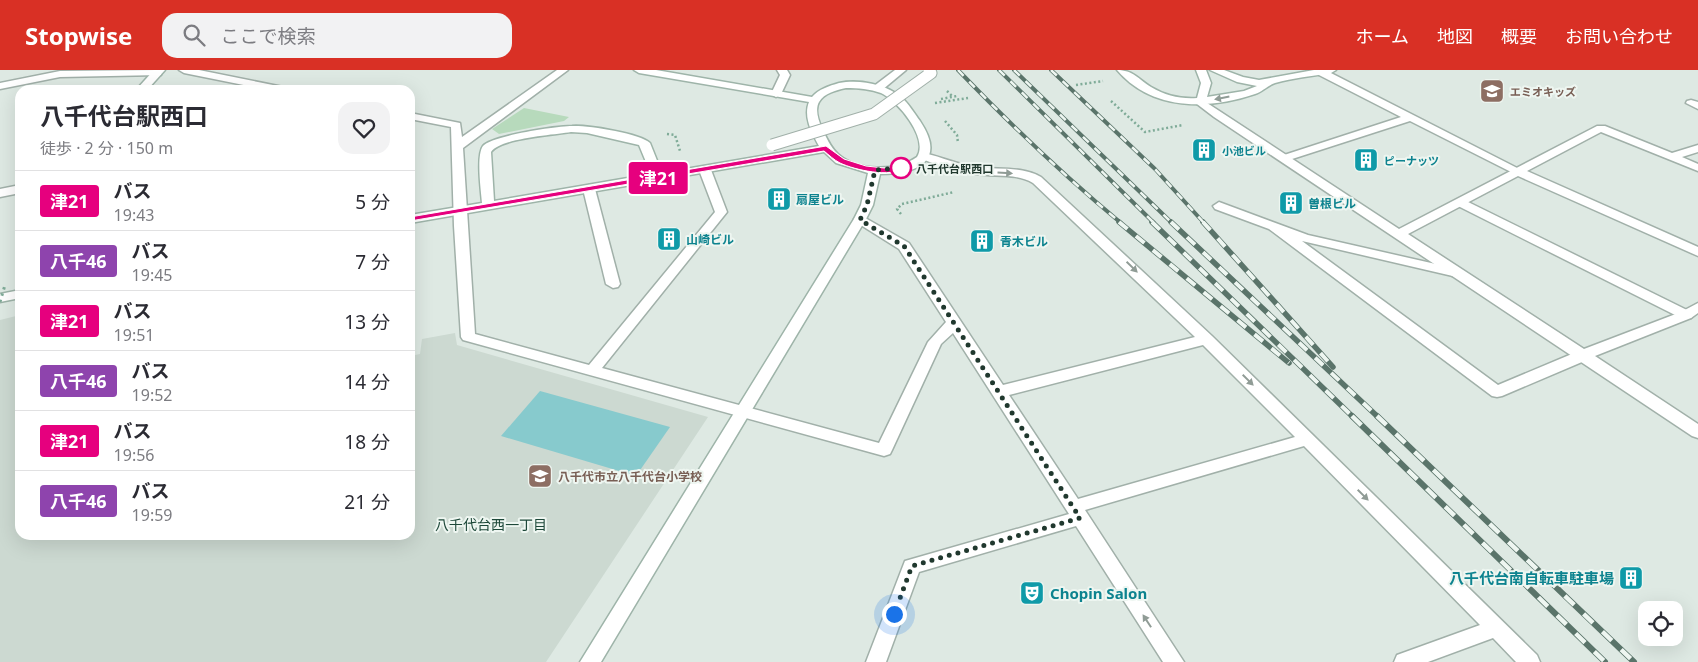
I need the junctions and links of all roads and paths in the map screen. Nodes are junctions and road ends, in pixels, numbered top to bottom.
1 (184, 70) edge
2 (563, 70) edge
3 (639, 70) edge
4 (782, 70) edge
5 (901, 70) edge
6 (928, 70) edge
7 (1122, 70) edge
8 (1201, 70) edge
9 (1215, 70) edge
10 (159, 71) edge
11 (1326, 71) edge
12 (1088, 82) dead end
13 (1267, 83) junction
14 (146, 85) edge
15 (258, 85) edge
16 (1076, 85) dead end
17 (0, 86) edge
18 (878, 88) junction
19 (776, 94) junction
20 (966, 96) dead end
21 (814, 100) junction
22 (1111, 101) dead end
23 (1202, 102) junction
24 (930, 104) dead end
25 (415, 117) edge
26 (1410, 117) junction
27 (1613, 124) dead end
28 (1176, 126) dead end
29 (1601, 128) junction
30 (453, 141) junction
31 (772, 145) dead end
32 (826, 148) junction
33 (1698, 148) edge
34 (924, 156) junction
35 (1673, 157) junction
36 (1285, 158) junction
37 (1698, 168) edge
38 (705, 170) junction
39 (875, 170) junction
40 (1519, 172) junction
41 (658, 178) junction
42 (589, 189) junction
43 (15, 190) edge
44 (0, 193) edge
45 (1462, 203) junction
46 (488, 205) junction
47 (1219, 206) dead end
48 (460, 210) junction
49 (415, 218) edge
50 (860, 220) junction
51 (1274, 227) junction
52 (1399, 234) junction
53 (1698, 252) edge
54 (1458, 273) junction
55 (613, 284) dead end
56 (6, 285) dead end
57 (15, 296) edge
58 (0, 300) edge
59 (1692, 311) edge
60 (953, 324) junction
61 (1207, 339) junction
62 (1584, 355) junction
63 (592, 371) junction
64 (998, 392) junction
65 (744, 412) junction
66 (1698, 432) edge
67 (1308, 439) junction
68 (1076, 512) junction
69 (1495, 628) junction
70 (590, 662) edge
71 (876, 662) edge
72 (1174, 662) edge
73 (1404, 662) edge
74 (1530, 662) edge

1 - 15 street
2 - 30 street
3 - 19 street
4 - 19 street
5 - 18 street
6 - 31 street, bridge
7 - 23 street
8 - 23 street
9 - 13 street
10 - 14 street
10 - 17 street
11 - 13 street
11 - 26 street
12 - 16 path
13 -> 23 street
18 - 21 street
18 - 34 street
19 - 21 street
20 - 24 path
21 - 32 street
22 - 28 path
23 - 36 street
25 - 30 street
26 - 36 street
26 - 40 street
27 - 29 street
29 - 35 street
29 - 40 street
30 - 48 street
32 - 38 street
32 - 39 street
33 - 35 street
34 - 39 street
34 -> 61 street
35 - 37 street
36 - 52 street
38 - 41 street
38 - 63 street
39 - 50 street
40 - 45 street
40 - 53 street
41 - 42 street
41 - 46 street
42 - 46 street
42 - 55 street
43 - 44 street
45 - 52 street
45 - 59 street
46 - 48 street
47 - 51 street
48 - 49 street
48 - 63 street
50 - 60 street
50 - 65 street
51 - 54 street
51 - 62 street
52 - 54 street
54 - 62 street
56 - 58 path, bridge
57 - 58 street
59 - 62 street
60 - 64 street
60 - 65 street
61 - 64 street
61 -> 67 street
62 - 66 street
63 - 65 street
64 - 68 street
65 - 70 street
67 - 68 street
67 -> 69 street
68 - 71 street
72 -> 68 street
69 - 73 street
69 - 74 street

